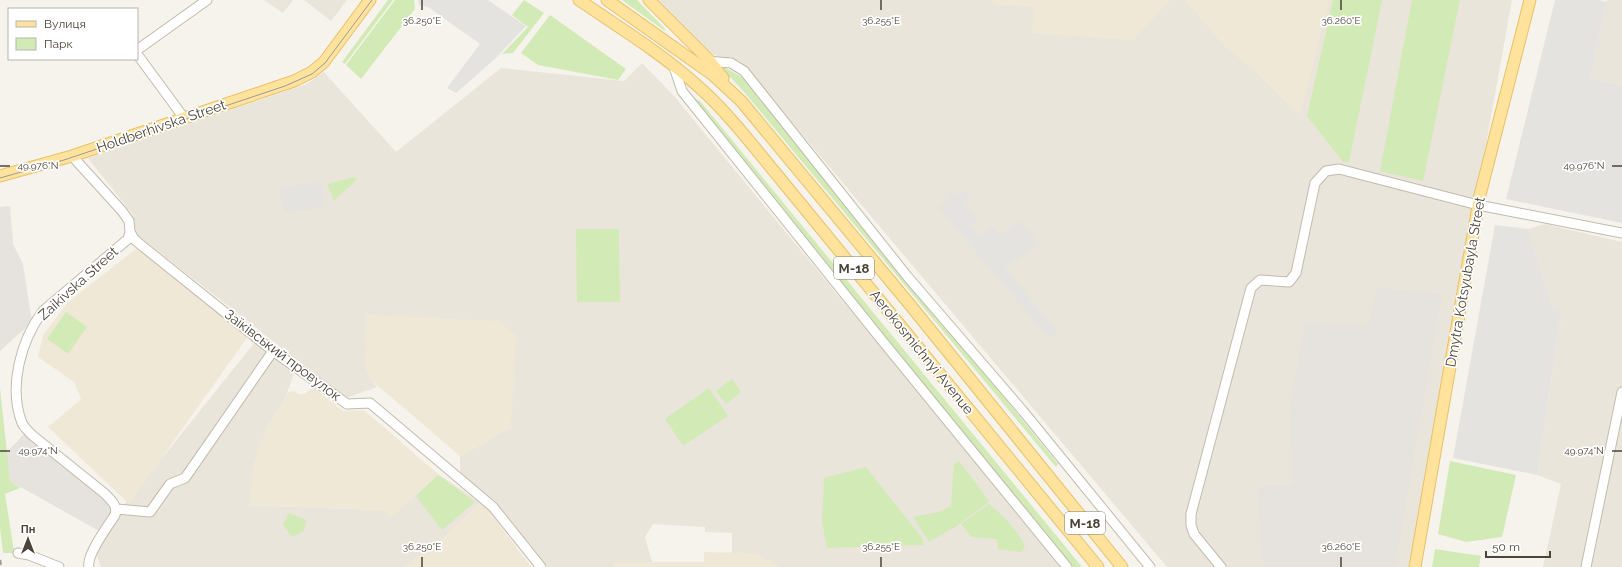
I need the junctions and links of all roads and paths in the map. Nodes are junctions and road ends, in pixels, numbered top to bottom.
1 (207, 0) edge
2 (370, 0) edge
3 (580, 0) edge
4 (607, 0) edge
5 (649, 0) edge
6 (1530, 0) edge
7 (665, 16) junction
8 (655, 35) junction
9 (138, 49) edge
10 (138, 55) edge
11 (710, 61) junction
12 (694, 62) junction
13 (674, 67) junction
14 (741, 101) junction
15 (184, 118) junction
16 (72, 156) junction
17 (0, 176) edge
18 (1478, 205) junction
19 (130, 232) junction
20 (1622, 233) edge
21 (273, 350) junction
22 (1622, 392) edge
23 (117, 509) junction
24 (18, 553) dead end
25 (59, 567) edge
26 (89, 567) edge
27 (540, 567) edge
28 (1067, 567) edge
29 (1098, 567) edge
30 (1122, 567) edge
31 (1150, 567) edge
32 (1221, 567) edge
33 (1415, 567) edge
34 (1586, 567) edge

1 - 9 street
2 - 15 main road, Holdberhivska Street
3 - 13 main road, Aerokosmichnyi Avenue / М-18
4 - 8 main road, Aerokosmichnyi Avenue / М-18
5 - 7 main road
6 - 18 main road, Dmytra Kotsyubayla Street
7 - 8 main road
7 - 11 main road
8 - 12 main road, Aerokosmichnyi Avenue / М-18
10 - 15 street
11 - 12 street
11 - 14 main road
11 - 31 street
12 - 14 main road, Aerokosmichnyi Avenue / М-18
13 - 28 street
13 - 29 main road, Aerokosmichnyi Avenue / М-18
14 - 30 main road, Aerokosmichnyi Avenue / М-18
15 - 16 main road, Holdberhivska Street
16 - 17 main road, Holdberhivska Street
16 - 19 street
18 - 20 street
18 - 32 street
18 - 33 main road, Dmytra Kotsyubayla Street
19 - 21 street, Заїківський провулок
19 - 23 street, Zaikivska Street
21 - 23 street
21 - 27 street, Заїківський провулок
22 - 34 street
23 - 26 street
24 - 25 street

